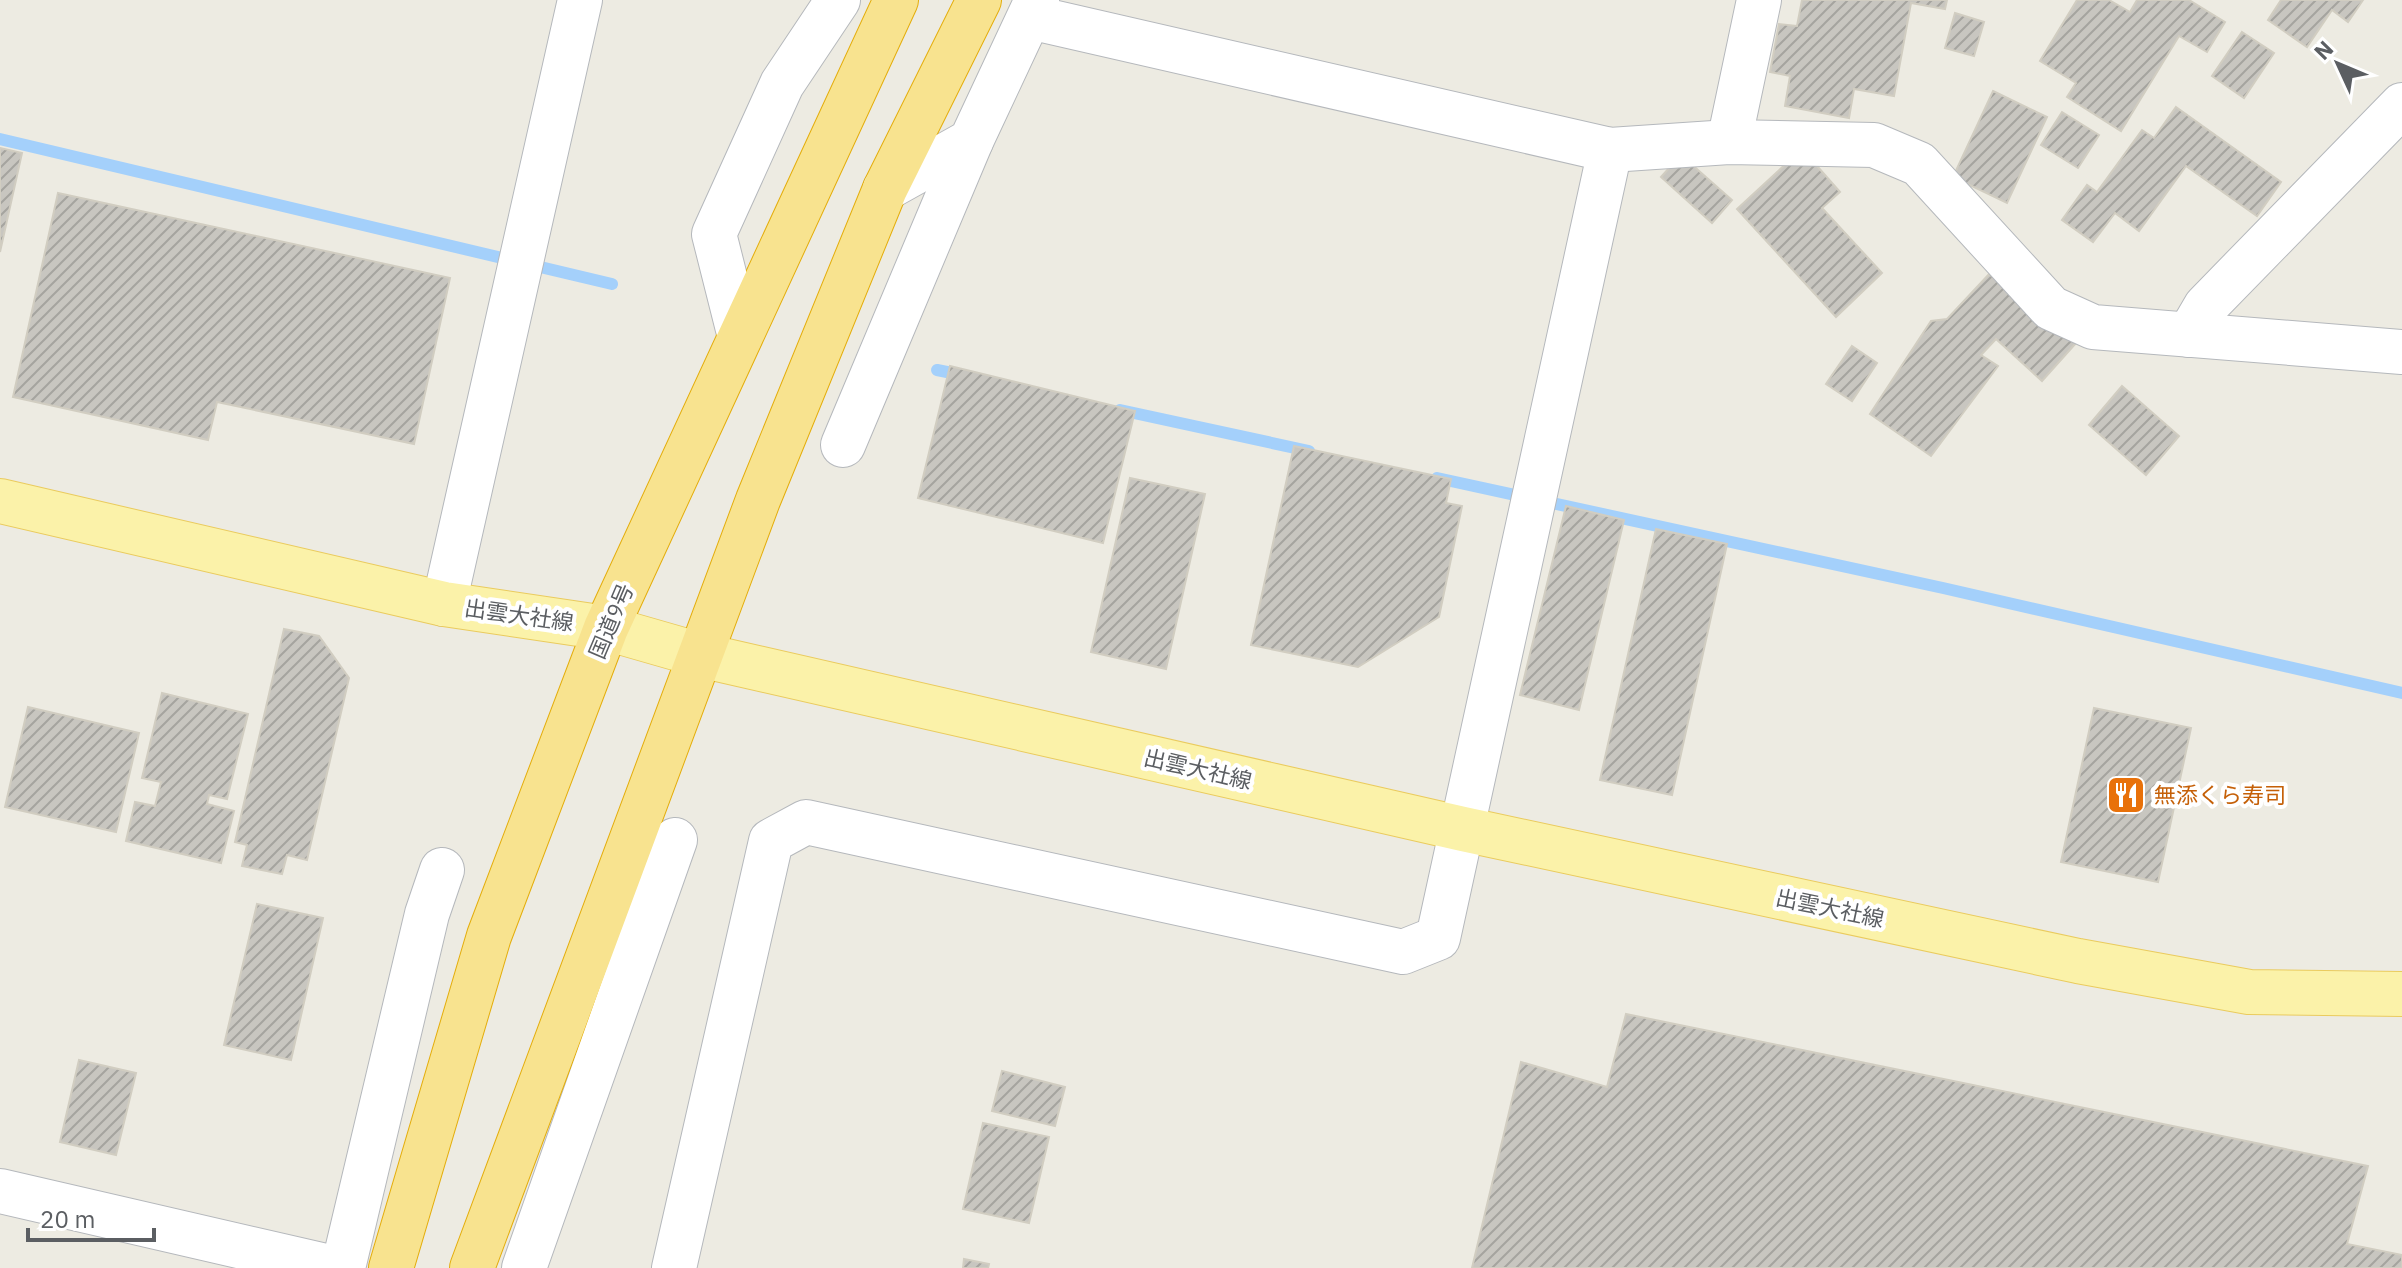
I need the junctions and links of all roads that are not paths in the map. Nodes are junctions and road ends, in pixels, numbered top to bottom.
1 (580, 0) edge
2 (838, 0) edge
3 (896, 0) edge
4 (979, 0) edge
5 (1759, 0) edge
6 (1034, 8) edge
7 (2402, 105) edge
8 (971, 141) junction
9 (1729, 142) junction
10 (1610, 150) junction
11 (885, 189) junction
12 (2189, 335) junction
13 (740, 337) junction
14 (2402, 352) edge
15 (843, 445) dead end
16 (0, 501) edge
17 (444, 604) junction
18 (606, 628) junction
19 (700, 655) junction
20 (1463, 829) junction
21 (675, 840) dead end
22 (623, 860) junction
23 (442, 870) dead end
24 (648, 918) junction
25 (2402, 994) edge
26 (448, 1078) junction
27 (375, 1137) junction
28 (0, 1191) edge
29 (334, 1268) edge
30 (343, 1268) edge
31 (391, 1268) edge
32 (472, 1268) edge
33 (524, 1268) edge
34 (674, 1268) edge

1 - 17 street
2 - 13 street
3 - 13 highway, 国道9号
4 - 11 highway
5 - 9 street
6 - 8 street
6 - 10 street
7 - 12 street
8 - 11 street
8 - 15 street
9 - 10 street
9 - 12 street
10 - 20 street
11 - 19 highway
12 - 14 street
13 - 18 highway, 国道9号
16 - 17 main road, 出雲大社線
17 - 18 main road, 出雲大社線
18 - 19 main road, 出雲大社線
18 - 26 highway, 国道9号
19 - 20 main road, 出雲大社線
19 - 22 highway
20 - 25 main road, 出雲大社線
20 - 34 street
21 - 24 street
22 - 24 street
22 - 32 highway
23 - 27 street
24 - 33 street
26 - 27 street
26 - 31 highway, 国道9号
27 - 30 street
28 - 29 street

